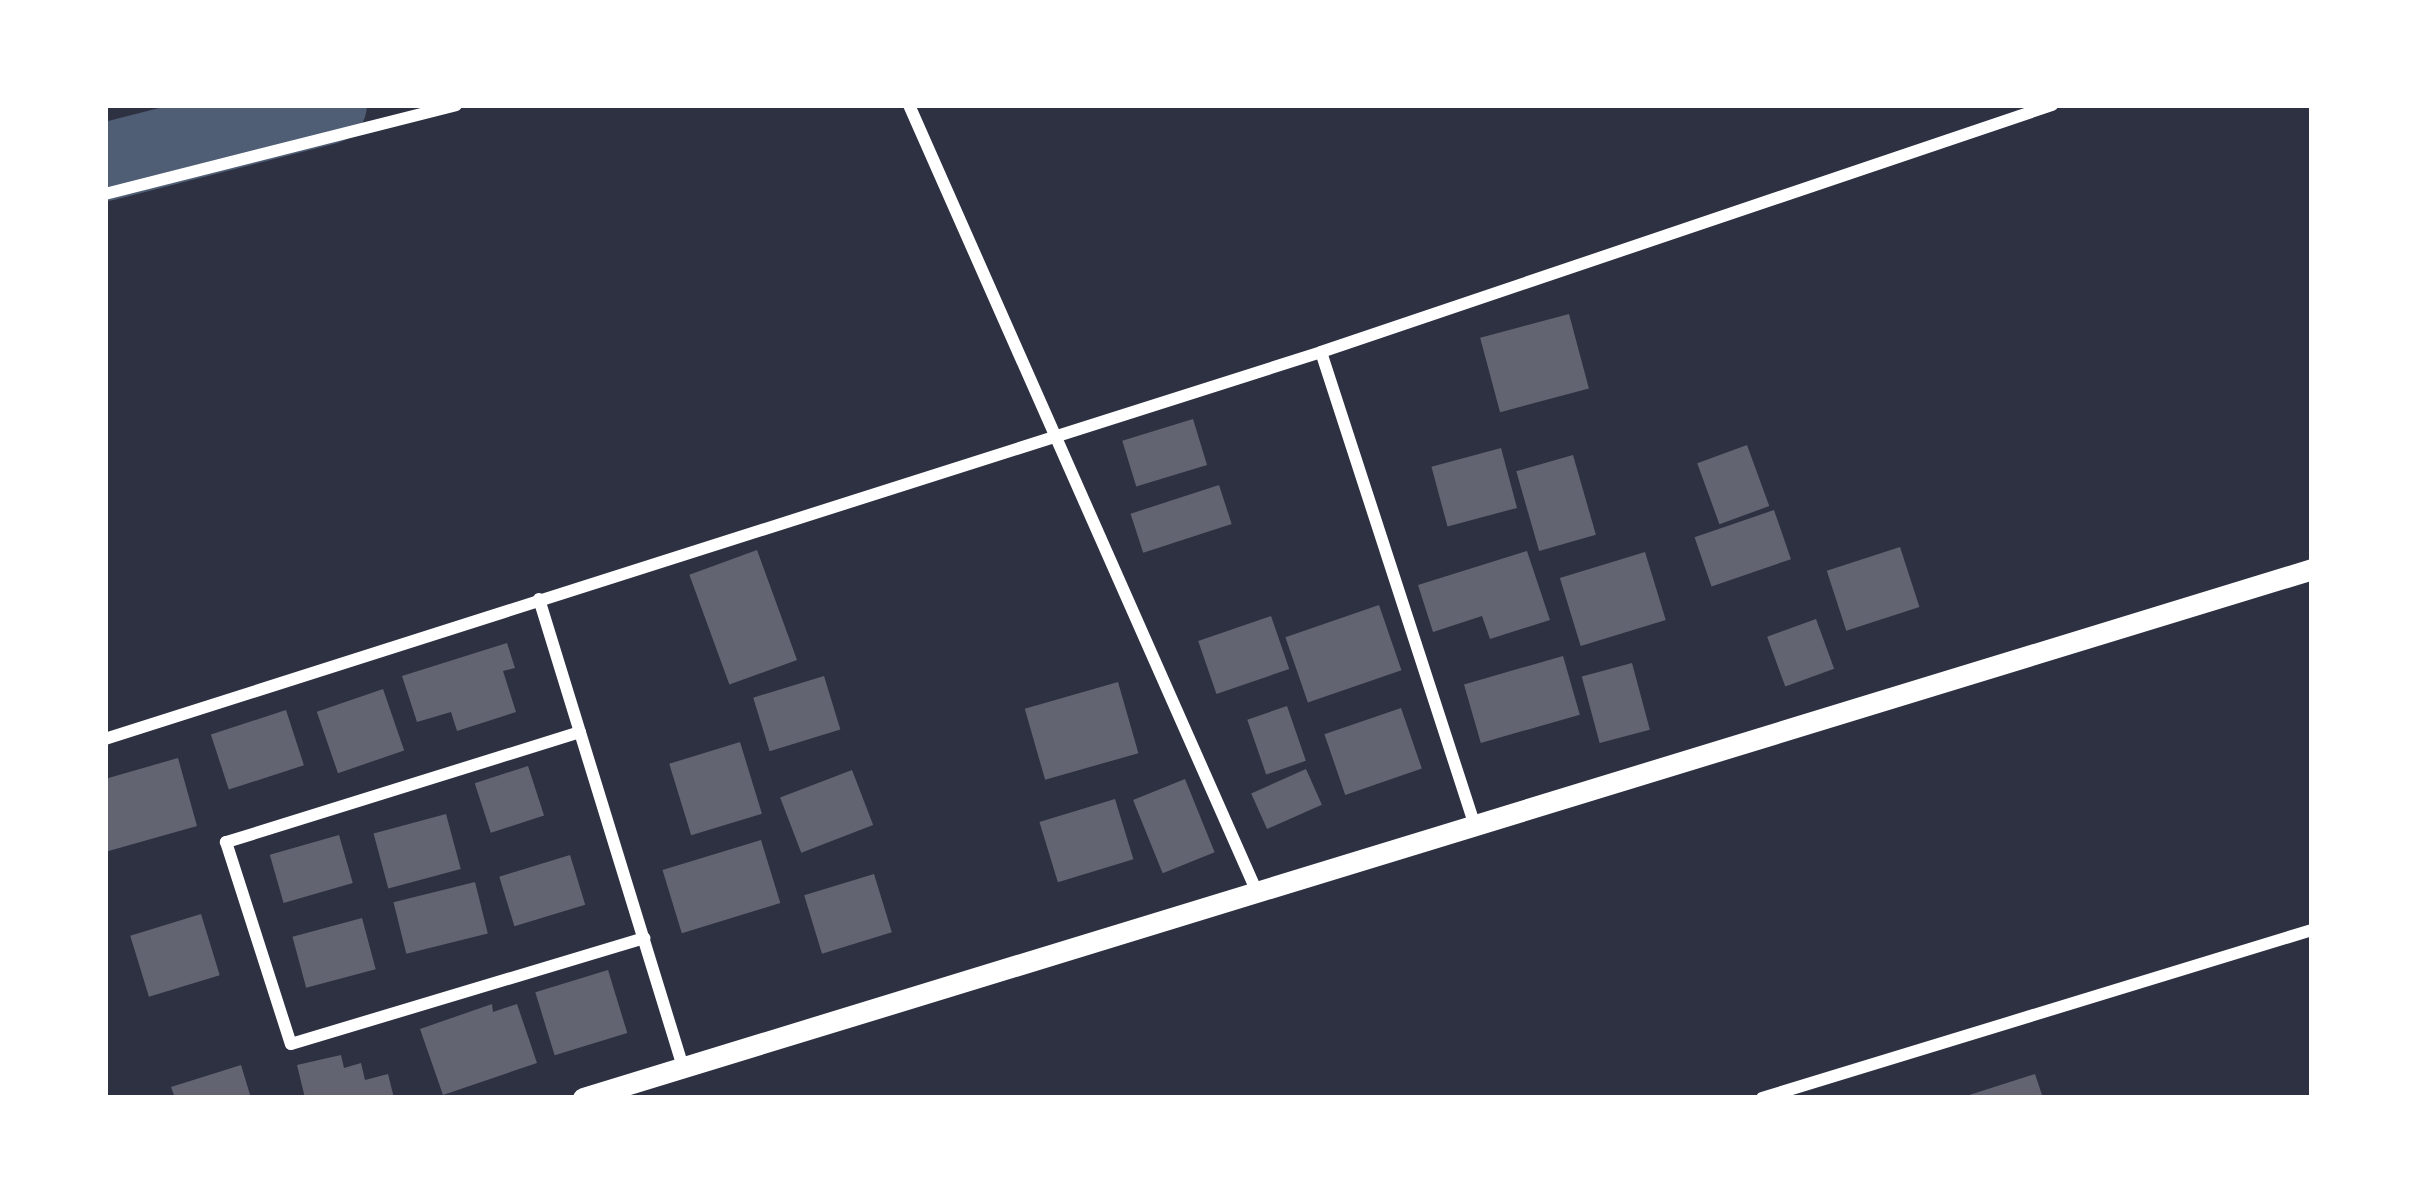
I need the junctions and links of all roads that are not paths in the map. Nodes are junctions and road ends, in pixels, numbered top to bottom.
1 (455, 105) edge
2 (909, 105) edge
3 (2052, 105) edge
4 (105, 194) edge
5 (1321, 352) junction
6 (1051, 435) junction
7 (2312, 569) edge
8 (539, 599) junction
9 (580, 732) junction
10 (105, 739) edge
11 (1475, 827) junction
12 (1258, 893) junction
13 (2312, 929) edge
14 (644, 938) junction
15 (683, 1067) junction
16 (584, 1098) edge
17 (1762, 1098) edge

1 - 4 street
2 - 6 street
3 - 5 street
5 - 6 street
5 - 11 street
6 - 8 street
6 - 12 street
7 - 11 street
8 - 9 street
8 - 10 street
9 - 14 street
9 - 14 street
11 - 12 street
12 - 15 street
13 - 17 street
14 - 15 street
15 - 16 street

